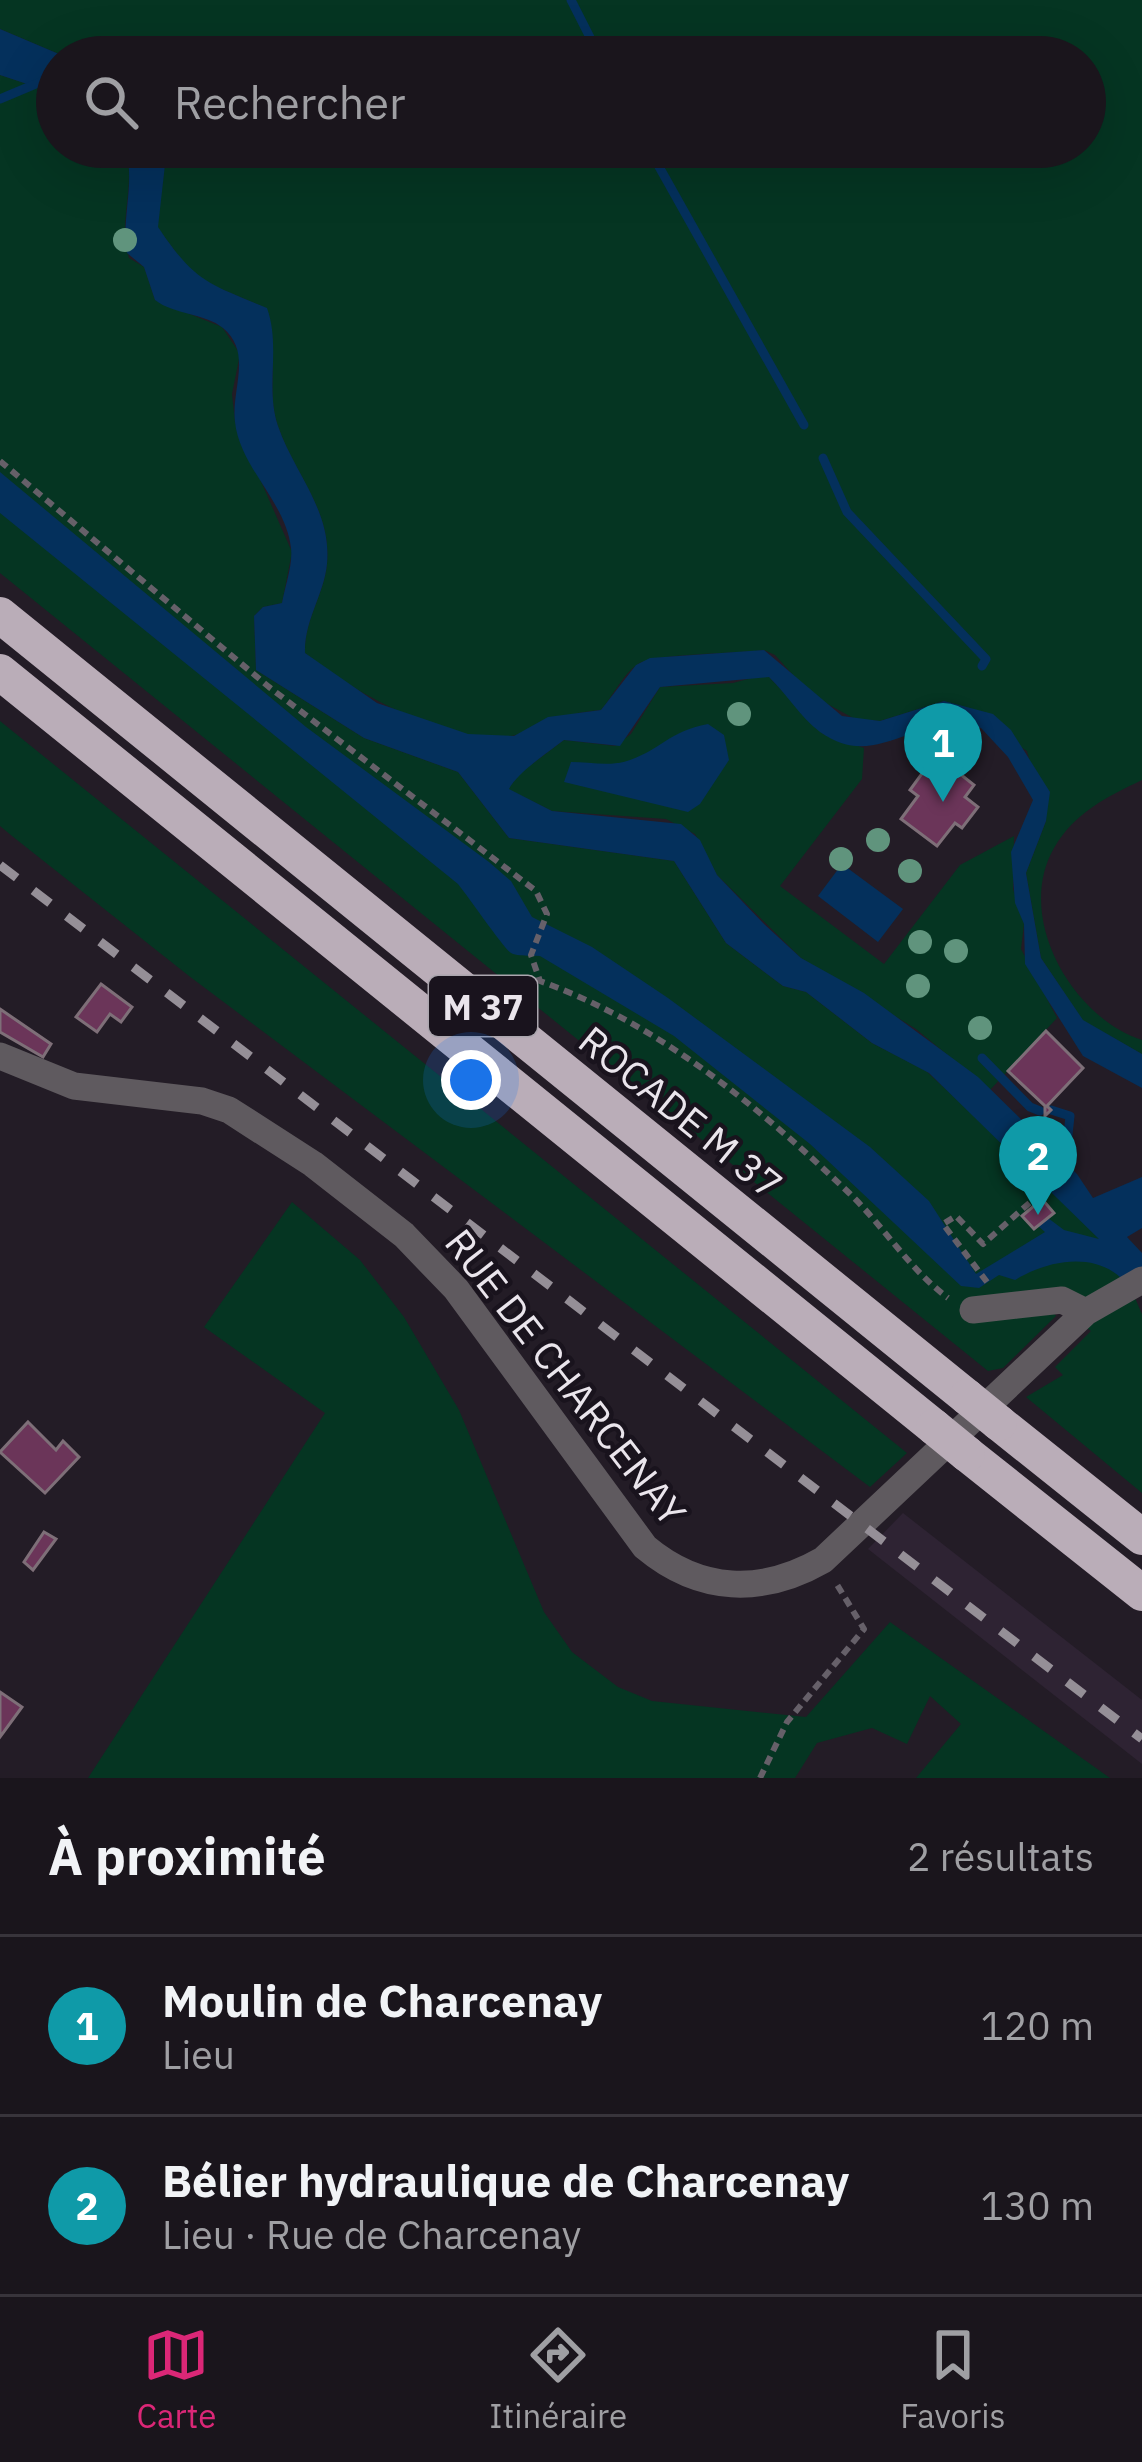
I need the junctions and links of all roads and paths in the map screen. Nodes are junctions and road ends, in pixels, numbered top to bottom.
1 (0, 461) edge
2 (0, 615) edge
3 (0, 673) edge
4 (0, 1056) edge
5 (1035, 1198) dead end
6 (1132, 1285) edge
7 (982, 1299) junction
8 (1086, 1312) junction
9 (1142, 1537) edge
10 (823, 1560) junction
11 (1142, 1593) edge
12 (760, 1778) edge

1 - 7 path
2 - 9 highway, ROCADE M 37 / M 37, bridge
3 - 11 highway, M 37, bridge
4 - 10 street, RUE DE CHARCENAY
5 - 7 path
6 - 8 street, RUE DE CHARCENAY
7 - 8 street
8 - 10 street, RUE DE CHARCENAY
10 - 12 path

